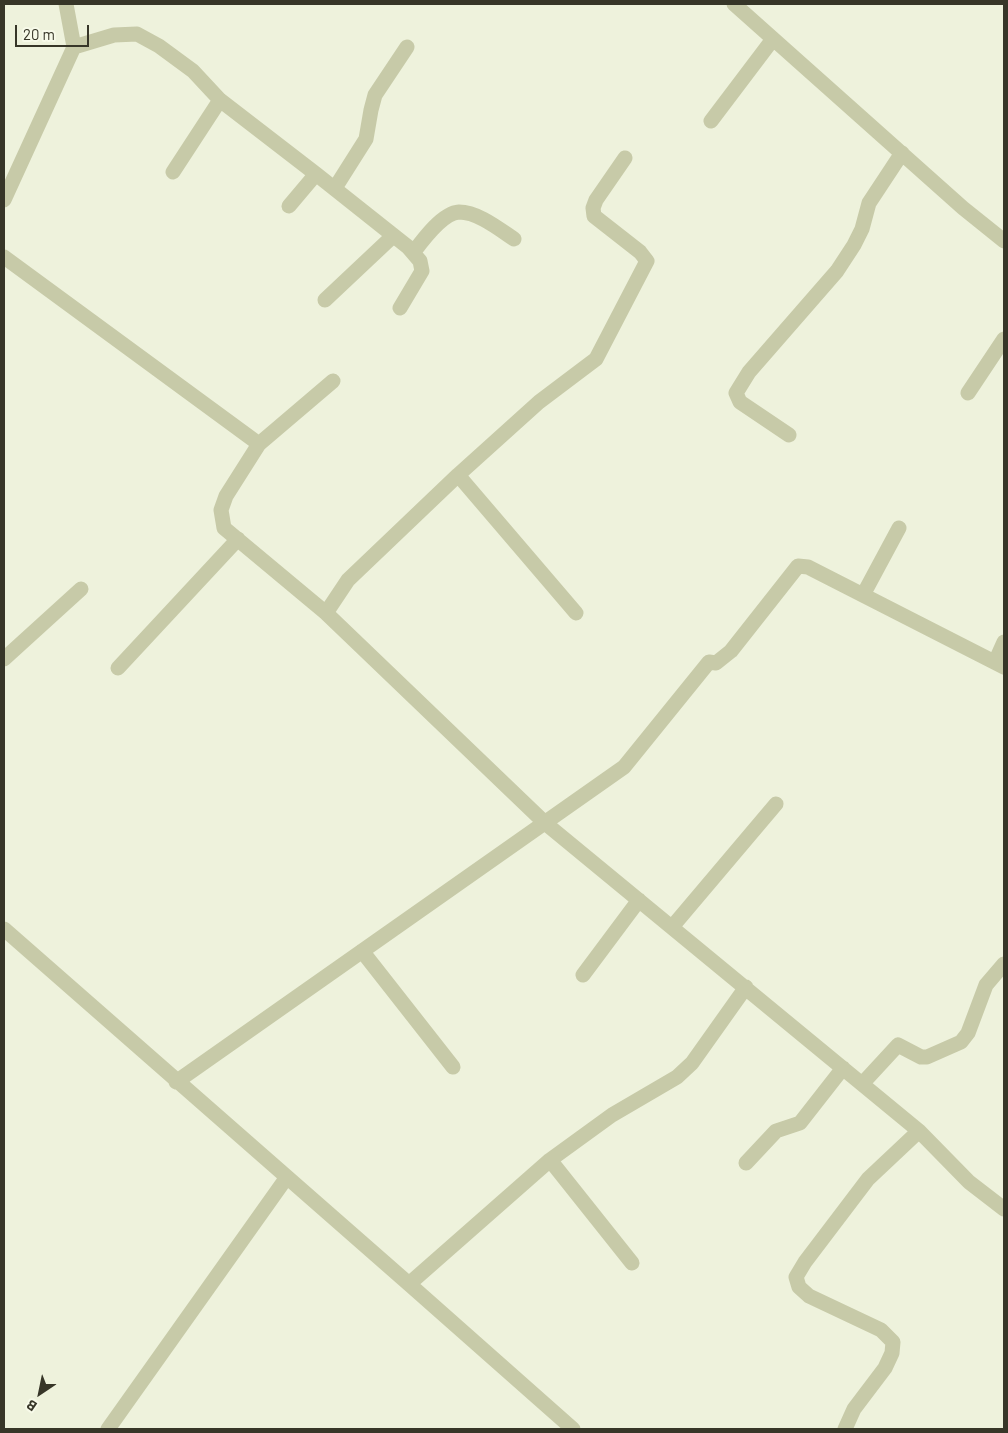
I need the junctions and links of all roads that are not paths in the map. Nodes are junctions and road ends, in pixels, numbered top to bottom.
1 (66, 4) edge
2 (734, 4) edge
3 (773, 39) junction
4 (74, 47) junction
5 (407, 47) dead end
6 (220, 100) junction
7 (711, 121) dead end
8 (902, 153) junction
9 (625, 158) dead end
10 (173, 172) dead end
11 (316, 174) junction
12 (335, 188) junction
13 (4, 200) edge
14 (289, 206) dead end
15 (393, 236) junction
16 (514, 239) dead end
17 (1004, 241) edge
18 (413, 253) junction
19 (4, 257) edge
20 (325, 300) dead end
21 (400, 308) dead end
22 (1004, 339) edge
23 (333, 381) dead end
24 (968, 393) dead end
25 (789, 435) dead end
26 (259, 444) junction
27 (458, 475) junction
28 (899, 528) dead end
29 (238, 539) junction
30 (81, 589) dead end
31 (863, 595) junction
32 (326, 613) junction
33 (576, 613) dead end
34 (1004, 642) edge
35 (4, 659) edge
36 (1000, 665) edge
37 (118, 668) dead end
38 (776, 804) dead end
39 (545, 823) junction
40 (639, 900) junction
41 (672, 927) junction
42 (4, 929) edge
43 (362, 951) junction
44 (1004, 964) edge
45 (583, 975) dead end
46 (746, 987) junction
47 (452, 1068) dead end
48 (843, 1068) junction
49 (176, 1082) junction
50 (862, 1084) junction
51 (919, 1131) junction
52 (550, 1160) junction
53 (746, 1163) dead end
54 (286, 1179) junction
55 (1004, 1209) edge
56 (632, 1263) dead end
57 (409, 1284) junction
58 (108, 1429) edge
59 (573, 1429) edge
60 (845, 1429) edge

1 - 4 street
2 - 3 street
3 - 7 street
3 - 8 street
4 - 6 street
4 - 13 street
5 - 12 street
6 - 10 street
6 - 11 street
8 - 17 street
8 - 25 street
9 - 27 street
11 - 12 street
11 - 14 street
12 - 15 street
15 - 18 street
15 - 20 street
16 - 18 street
18 - 21 street
19 - 26 street
22 - 24 street
23 - 26 street
26 - 29 street
27 - 32 street
27 - 33 street
28 - 31 street
29 - 32 street
29 - 37 street
30 - 35 street
31 - 36 street
31 - 39 street
32 - 39 street
34 - 36 street
38 - 41 street
39 - 40 street
39 - 43 street
40 - 41 street
40 - 45 street
41 - 46 street
42 - 49 street
43 - 47 street
43 - 49 street
44 - 50 street
46 - 48 street
46 - 52 street
48 - 50 street
48 - 53 street
49 - 54 street
50 - 51 street
51 - 55 street
51 - 60 street
52 - 56 street
52 - 57 street
54 - 57 street
54 - 58 street
57 - 59 street

